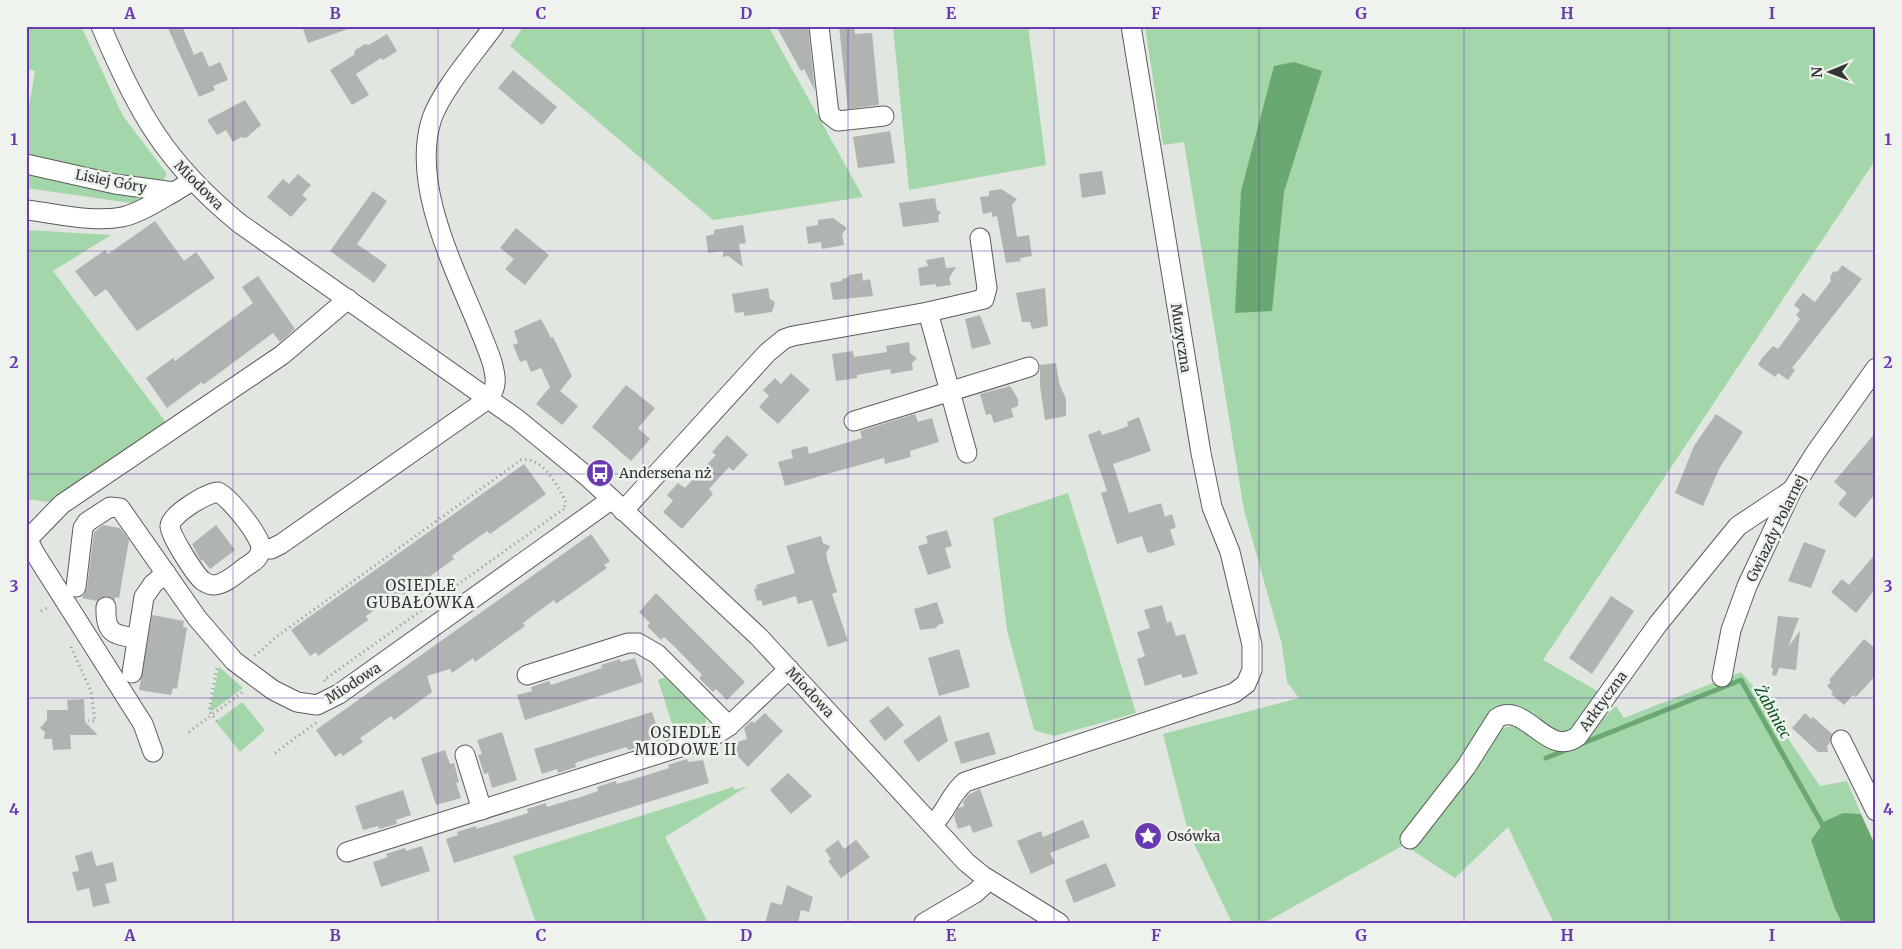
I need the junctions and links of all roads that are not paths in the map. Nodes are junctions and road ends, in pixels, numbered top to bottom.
1 (101, 26) edge
2 (819, 26) edge
3 (1131, 26) edge
4 (485, 31) edge
5 (884, 116) dead end
6 (26, 164) edge
7 (192, 180) junction
8 (174, 192) junction
9 (26, 210) edge
10 (980, 238) dead end
11 (348, 299) junction
12 (928, 312) junction
13 (1029, 367) dead end
14 (1876, 368) edge
15 (950, 390) junction
16 (488, 399) junction
17 (854, 421) dead end
18 (967, 453) dead end
19 (1792, 490) junction
20 (617, 505) junction
21 (27, 538) edge
22 (261, 548) junction
23 (166, 573) junction
24 (76, 587) dead end
25 (106, 607) dead end
26 (137, 638) junction
27 (789, 669) junction
28 (132, 673) dead end
29 (527, 675) dead end
30 (1722, 677) dead end
31 (729, 726) junction
32 (1841, 740) dead end
33 (152, 752) dead end
34 (465, 755) dead end
35 (482, 810) junction
36 (1876, 811) edge
37 (932, 825) junction
38 (1410, 839) dead end
39 (347, 852) dead end
40 (989, 880) junction
41 (924, 923) edge
42 (1059, 923) edge

1 - 7 street, Miodowa
2 - 5 street
3 - 37 street, Muzyczna
4 - 16 street
6 - 8 street, Lisiej Góry
7 - 8 street
7 - 11 street, Miodowa
8 - 9 street
10 - 12 street, Miodowa
11 - 16 street, Miodowa
11 - 21 street
12 - 15 street
12 - 20 street, Miodowa
13 - 15 street
14 - 19 street, Gwiazdy Polarnej
15 - 17 street
15 - 18 street
16 - 20 street, Miodowa
16 - 22 street
19 - 30 street, Gwiazdy Polarnej
19 - 38 street, Arktyczna
20 - 23 street, Miodowa
20 - 27 street, Miodowa
21 - 33 street
22 - 22 street
23 - 24 street, Miodowa
23 - 26 street
25 - 26 street
26 - 28 street
27 - 31 street
27 - 37 street, Miodowa
29 - 31 street
31 - 35 street
32 - 36 street
34 - 35 street
35 - 39 street
37 - 40 street, Miodowa
40 - 41 street
40 - 42 street, Miodowa

